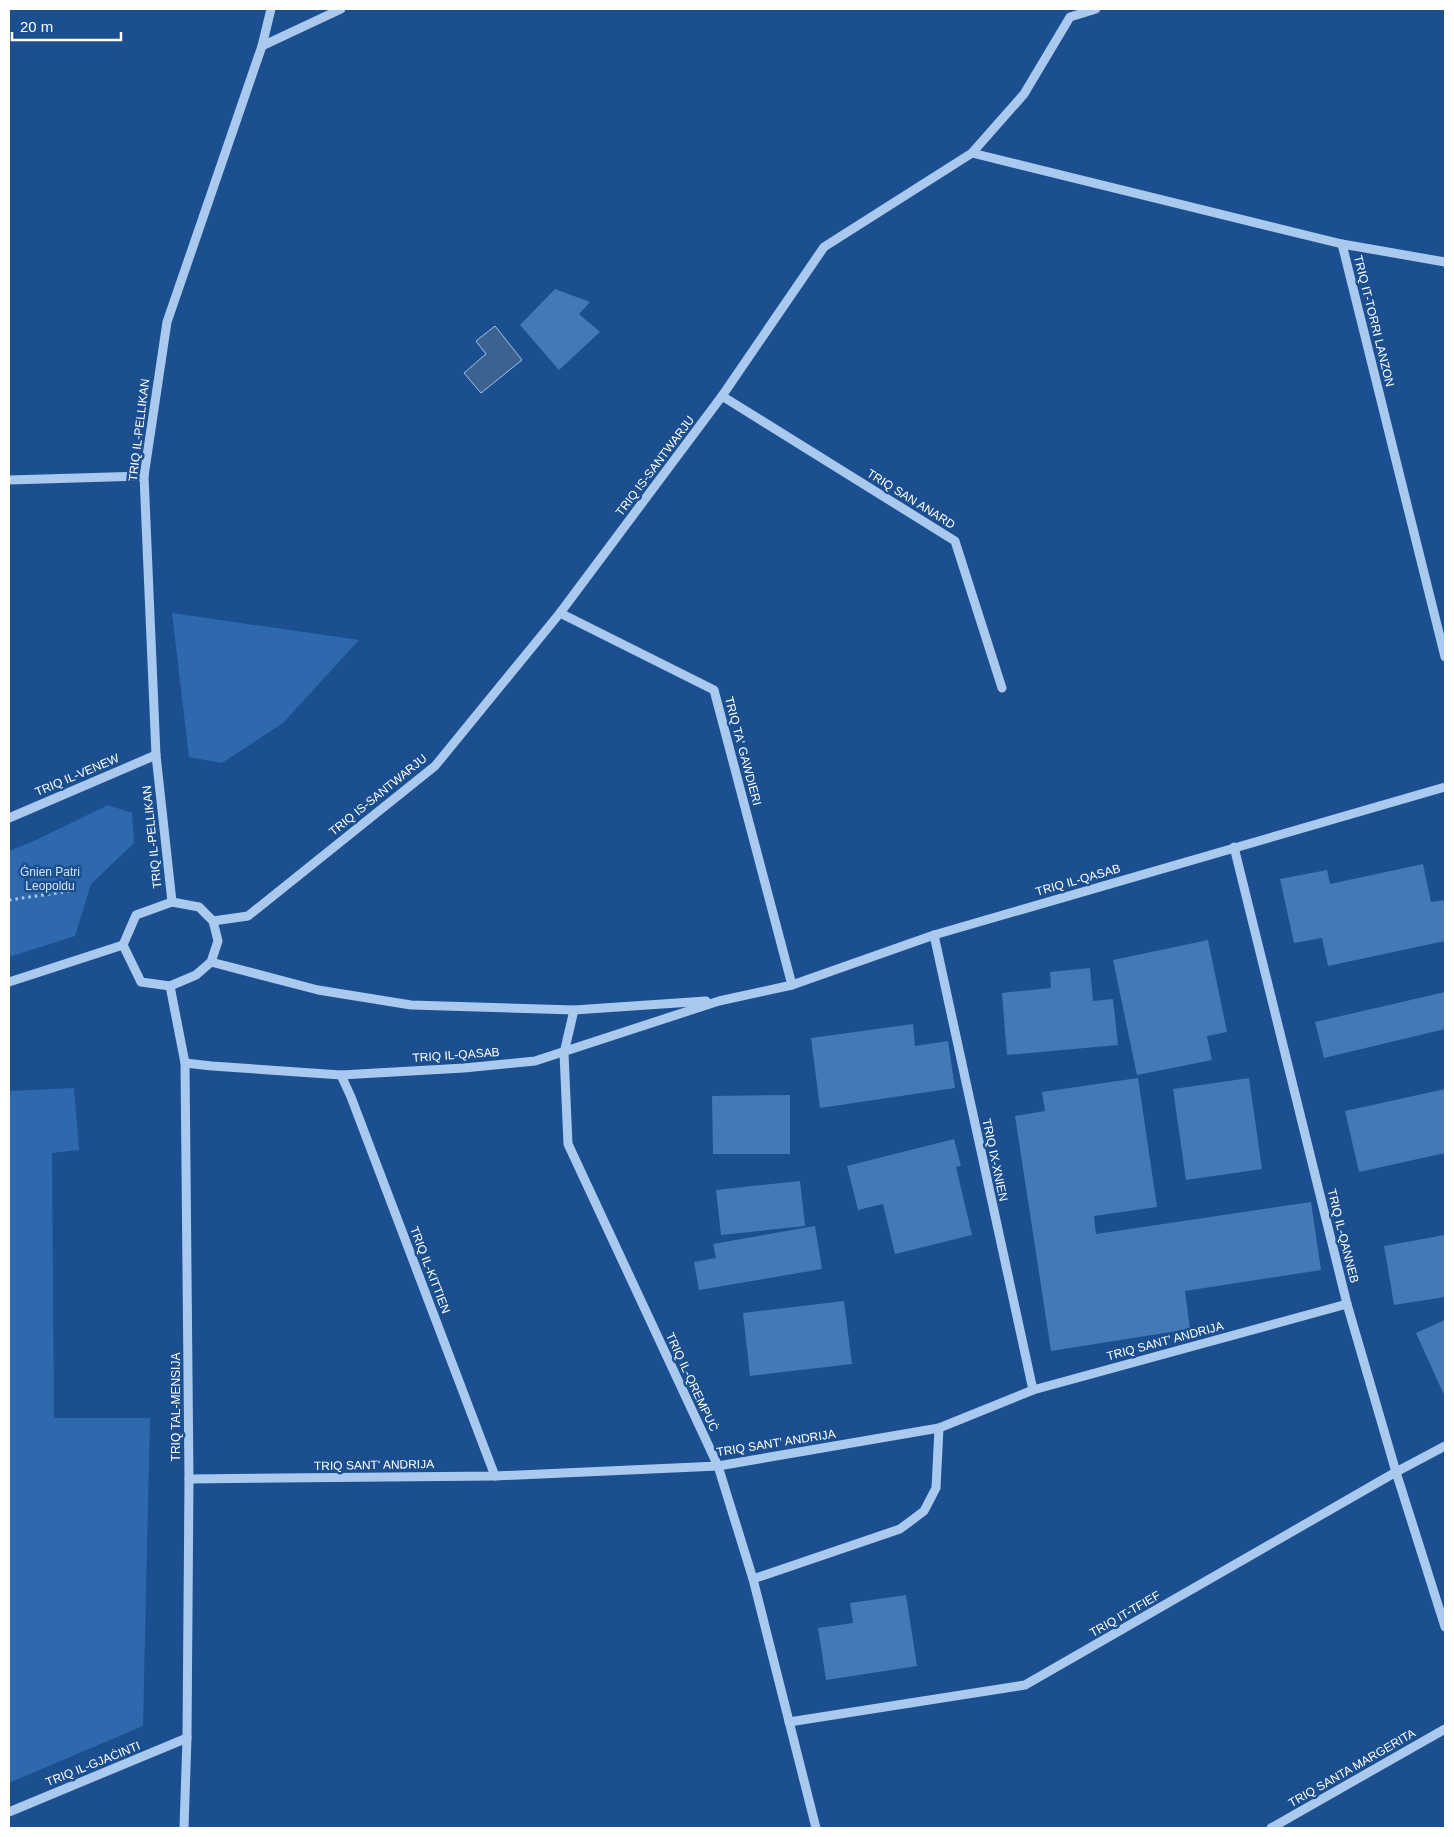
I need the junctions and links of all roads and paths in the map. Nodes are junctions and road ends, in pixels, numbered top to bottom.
1 (271, 9) edge
2 (341, 9) edge
3 (1096, 9) edge
4 (262, 46) junction
5 (972, 153) junction
6 (1342, 244) junction
7 (1445, 262) edge
8 (722, 396) junction
9 (144, 476) junction
10 (9, 480) edge
11 (560, 612) junction
12 (1445, 657) edge
13 (1002, 688) dead end
14 (156, 755) junction
15 (1445, 788) edge
16 (9, 818) edge
17 (1234, 848) junction
18 (71, 892) dead end
19 (9, 900) edge
20 (172, 902) junction
21 (213, 921) junction
22 (934, 936) junction
23 (123, 945) junction
24 (211, 962) junction
25 (9, 982) edge
26 (792, 985) junction
27 (170, 986) junction
28 (720, 1000) junction
29 (574, 1010) junction
30 (564, 1053) junction
31 (185, 1062) junction
32 (341, 1075) junction
33 (1347, 1304) junction
34 (1033, 1390) junction
35 (939, 1428) junction
36 (1445, 1446) edge
37 (718, 1466) junction
38 (1396, 1472) junction
39 (495, 1476) junction
40 (189, 1480) junction
41 (753, 1579) junction
42 (1445, 1627) edge
43 (789, 1722) junction
44 (1445, 1729) edge
45 (187, 1738) junction
46 (9, 1812) edge
47 (184, 1828) edge
48 (816, 1828) edge
49 (1271, 1828) edge

1 - 4 street, TRIQ IL-PELLIKAN
2 - 4 street
3 - 5 street, TRIQ IS-SANTWARJU
4 - 9 street, TRIQ IL-PELLIKAN
5 - 6 street, TRIQ IT-TORRI LANZON
5 - 8 street, TRIQ IS-SANTWARJU
6 - 7 street
6 - 12 street, TRIQ IT-TORRI LANZON
8 - 11 street, TRIQ IS-SANTWARJU
8 - 13 street, TRIQ SAN ANARD
9 - 10 street
9 - 14 street, TRIQ IL-PELLIKAN
11 - 21 street, TRIQ IS-SANTWARJU
11 - 26 street, TRIQ TA' GAWDIERI
14 - 16 street, TRIQ IL-VENEW
14 - 20 street, TRIQ IL-PELLIKAN
15 - 17 street, TRIQ IL-QASAB
17 - 22 street, TRIQ IL-QASAB
17 - 33 street, TRIQ IL-QANNEB
18 - 19 path
20 - 21 street
20 - 23 street
21 - 24 street
22 - 26 street, TRIQ IL-QASAB
22 - 34 street, TRIQ IX-XNIEN
23 - 25 street
23 - 27 street
24 - 27 street
24 - 29 street, TRIQ IL-QASAB
26 - 28 street, TRIQ IL-QASAB
27 - 31 street, TRIQ TAL-MENSIJA
28 - 29 street, TRIQ IL-QASAB
28 - 30 street, TRIQ IL-QASAB
29 - 30 street, TRIQ IL-QREMPUĊ
30 - 32 street, TRIQ IL-QASAB
30 - 37 street, TRIQ IL-QREMPUĊ
31 - 32 street, TRIQ IL-QASAB
31 - 40 street, TRIQ TAL-MENSIJA
32 - 39 street, TRIQ IL-KITTIEN
33 - 34 street, TRIQ SANT' ANDRIJA
33 - 38 street, TRIQ IL-QANNEB
34 - 35 street, TRIQ SANT' ANDRIJA
35 - 37 street, TRIQ SANT' ANDRIJA
35 - 41 street
36 - 38 street, TRIQ IT-TFIEF
37 - 39 street, TRIQ SANT' ANDRIJA
37 - 41 street, TRIQ IL-QREMPUĊ
38 - 42 street, TRIQ IL-QANNEB
38 - 43 street, TRIQ IT-TFIEF
39 - 40 street, TRIQ SANT' ANDRIJA
40 - 45 street, TRIQ TAL-MENSIJA
41 - 43 street, TRIQ IL-QREMPUĊ
43 - 48 street, TRIQ IL-QREMPUĊ
44 - 49 street, TRIQ SANTA MARGERITA
45 - 46 street, TRIQ IL-GJAĊINTI
45 - 47 street, TRIQ TAL-MENSIJA

